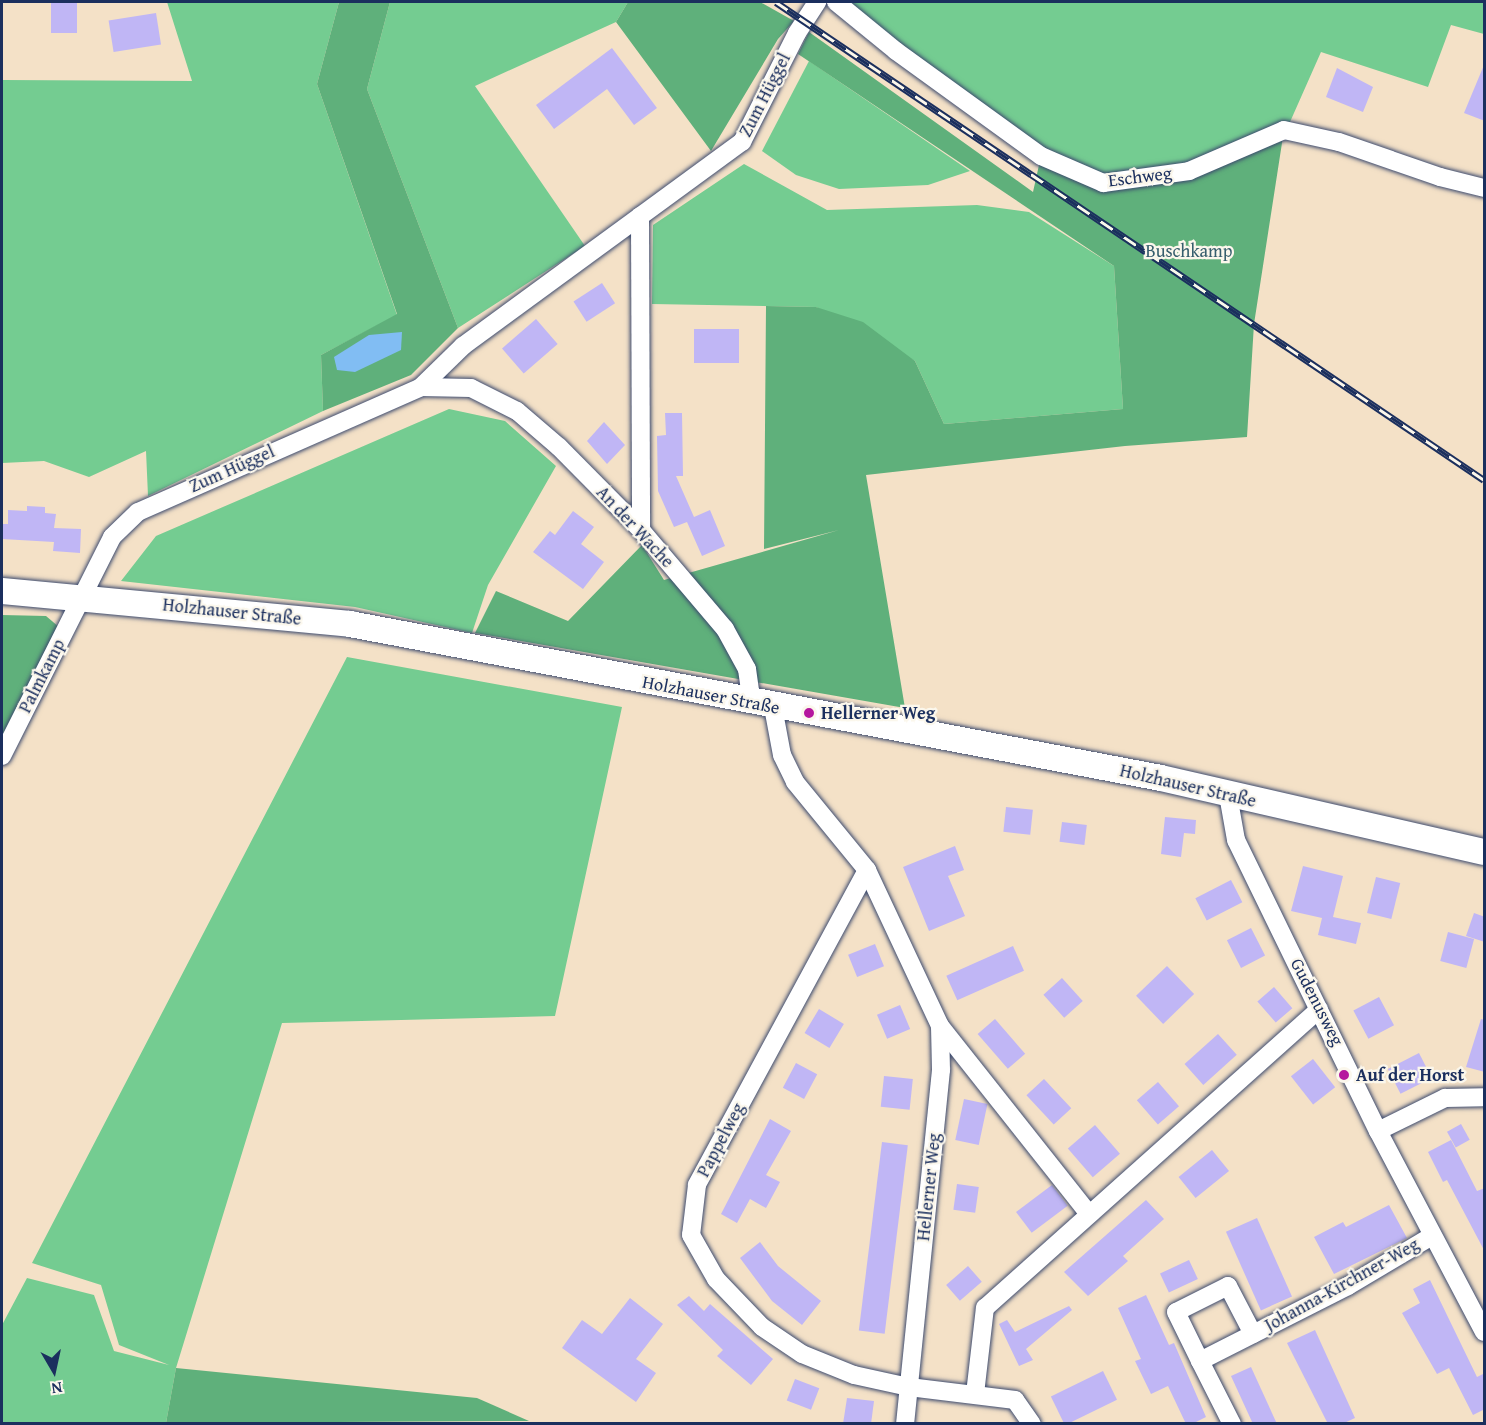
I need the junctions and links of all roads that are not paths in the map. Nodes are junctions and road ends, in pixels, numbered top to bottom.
1 (818, 2) edge
2 (836, 2) edge
3 (1485, 188) edge
4 (640, 216) junction
5 (421, 387) junction
6 (471, 388) joint
7 (641, 530) junction
8 (2, 591) edge
9 (82, 596) junction
10 (763, 705) junction
11 (2, 756) edge
12 (1228, 795) junction
13 (1485, 852) edge
14 (867, 870) junction
15 (1319, 1008) junction
16 (940, 1026) junction
17 (1485, 1097) edge
18 (1377, 1131) junction
19 (1088, 1213) junction
20 (1432, 1236) junction
21 (1485, 1332) edge
22 (1252, 1334) junction
23 (1200, 1361) junction
24 (909, 1387) junction
25 (975, 1394) junction
26 (905, 1424) edge
27 (1032, 1424) edge
28 (1232, 1424) edge

1 - 4 street, Zum Hüggel
2 - 3 street, Eschweg
4 - 5 street, Zum Hüggel
4 - 7 street
5 - 6 street, Zum Hüggel
5 - 9 street, Zum Hüggel
6 - 7 street, An der Wache
7 - 10 street, An der Wache
8 - 9 street, Holzhauser Straße
9 - 10 street, Holzhauser Straße
9 - 11 street, Palmkamp
10 - 12 street, Holzhauser Straße
10 - 14 street, Hellerner Weg
12 - 13 street, Holzhauser Straße
12 - 15 street, Gudenusweg
14 - 16 street, Hellerner Weg
14 - 24 street, Pappelweg
15 - 18 street, Gudenusweg
15 - 19 street
16 - 19 street
16 - 24 street, Hellerner Weg
17 - 18 street
18 - 20 street, Gudenusweg
19 - 25 street
20 - 21 street, Gudenusweg
20 - 22 street, Johanna-Kirchner-Weg
22 - 23 street, Johanna-Kirchner-Weg
22 - 23 street, Johanna-Kirchner-Weg
23 - 28 street, Johanna-Kirchner-Weg
24 - 25 street, Pappelweg
24 - 26 street, Hellerner Weg
25 - 27 street, Pappelweg

